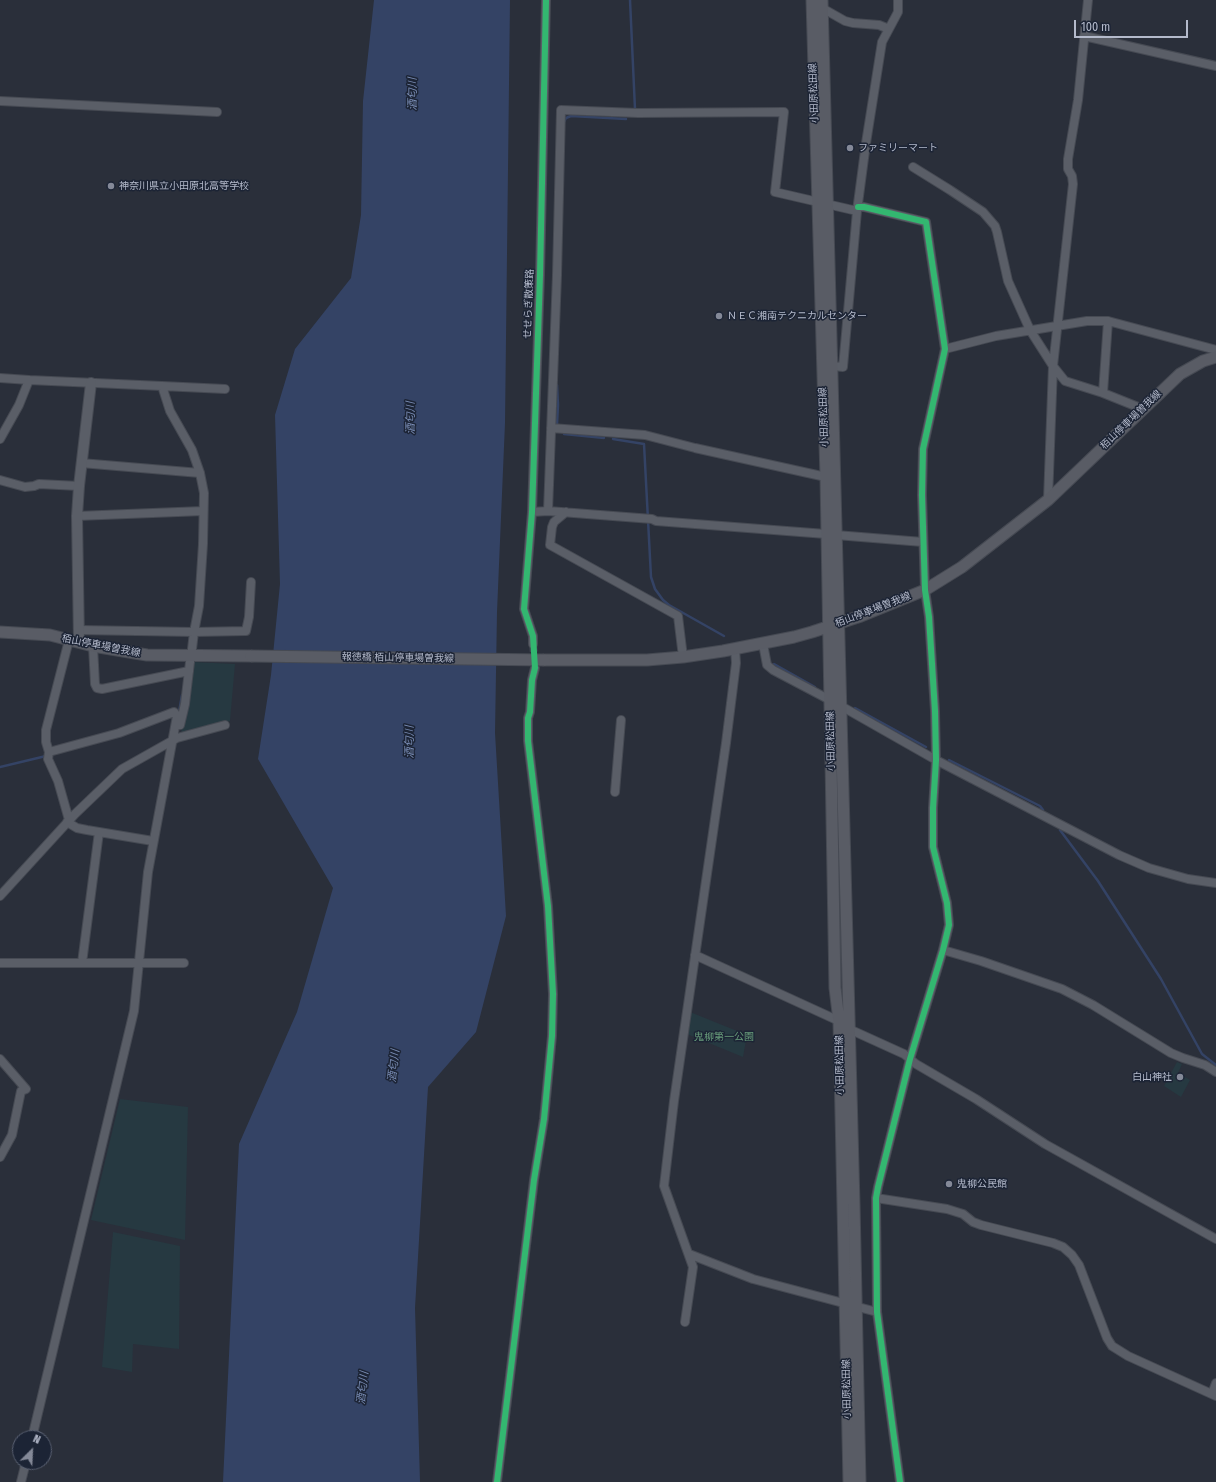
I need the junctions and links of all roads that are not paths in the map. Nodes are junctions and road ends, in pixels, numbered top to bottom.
1 (546, 0) edge
2 (812, 0) edge
3 (898, 0) edge
4 (1088, 0) edge
5 (822, 4) edge
6 (889, 29) junction
7 (1084, 36) junction
8 (1216, 66) edge
9 (0, 101) edge
10 (217, 112) dead end
11 (913, 167) dead end
12 (823, 203) junction
13 (858, 209) junction
14 (1108, 321) junction
15 (1058, 326) junction
16 (1030, 330) junction
17 (945, 349) junction
18 (1216, 350) edge
19 (1216, 358) edge
20 (832, 366) junction
21 (1053, 366) junction
22 (0, 378) edge
23 (29, 380) junction
24 (91, 383) junction
25 (162, 386) junction
26 (225, 389) dead end
27 (1103, 393) junction
28 (1143, 409) junction
29 (552, 428) junction
30 (610, 433) junction
31 (0, 439) edge
32 (609, 442) dead end
33 (81, 463) junction
34 (200, 473) junction
35 (826, 477) junction
36 (0, 480) edge
37 (79, 486) junction
38 (1048, 500) junction
39 (203, 511) junction
40 (548, 511) junction
41 (532, 512) junction
42 (566, 512) junction
43 (77, 516) junction
44 (831, 534) junction
45 (923, 542) junction
46 (251, 582) dead end
47 (925, 590) junction
48 (834, 625) junction
49 (79, 630) junction
50 (0, 632) edge
51 (194, 632) junction
52 (74, 641) junction
53 (533, 644) tunnel mouth
54 (760, 644) junction
55 (93, 646) junction
56 (737, 648) junction
57 (192, 649) dead end
58 (251, 656) joint
59 (684, 657) junction
60 (544, 660) joint
61 (535, 668) tunnel mouth
62 (830, 700) junction
63 (841, 706) junction
64 (179, 717) junction
65 (621, 720) dead end
66 (225, 725) dead end
67 (175, 739) junction
68 (49, 752) junction
69 (936, 760) junction
70 (615, 792) dead end
71 (68, 821) junction
72 (99, 832) junction
73 (153, 840) junction
74 (1216, 883) edge
75 (0, 896) edge
76 (943, 950) junction
77 (696, 955) junction
78 (138, 962) junction
79 (184, 962) dead end
80 (0, 963) edge
81 (82, 963) junction
82 (839, 1022) junction
83 (849, 1029) junction
84 (0, 1059) edge
85 (910, 1059) junction
86 (1216, 1072) edge
87 (0, 1157) edge
88 (876, 1198) junction
89 (1216, 1239) edge
90 (689, 1254) junction
91 (851, 1305) junction
92 (877, 1312) junction
93 (685, 1322) dead end
94 (1216, 1383) edge
95 (1214, 1395) edge
96 (34, 1430) edge
97 (24, 1470) edge
98 (21, 1482) edge
99 (497, 1482) edge
100 (849, 1482) edge
101 (860, 1482) edge
102 (900, 1482) edge

1 - 41 street, せせらぎ散策路
2 - 12 main road, 小田原松田線
3 - 6 street
4 - 7 street
5 - 6 street
5 - 12 main road, 小田原松田線
6 - 13 street
7 - 8 street
7 - 15 street
9 - 10 street
11 - 16 street
12 - 13 street
12 - 20 main road, 小田原松田線
12 - 29 street
12 - 35 main road, 小田原松田線
13 - 17 street
13 - 20 street
14 - 15 street
14 - 18 street
14 - 27 street
15 - 16 street
15 - 21 street
16 - 17 street
16 - 21 street
17 - 45 street
19 - 28 main road, 栢山停車場曽我線
20 - 44 main road, 小田原松田線
21 - 27 street
21 - 38 street
22 - 23 street
23 - 24 street
23 - 31 street
24 - 25 street
24 - 33 street
25 - 26 street
25 - 34 street
27 - 28 street
28 - 38 main road, 栢山停車場曽我線
29 - 30 street
29 - 40 street
30 - 32 street
30 - 35 street
33 - 34 street
33 - 37 street
34 - 39 street
35 - 44 main road, 小田原松田線
36 - 37 street
37 - 43 street
38 - 47 main road, 栢山停車場曽我線
39 - 43 street
39 - 51 street
40 - 41 street
40 - 42 street
41 - 53 street, せせらぎ散策路
42 - 44 street
42 - 59 street
43 - 49 street
44 - 45 street
44 - 48 main road, 小田原松田線
45 - 47 street
46 - 51 street
47 - 48 main road, 栢山停車場曽我線
47 - 69 street
48 - 54 main road, 栢山停車場曽我線
48 - 62 main road, 小田原松田線
48 - 63 main road, 小田原松田線
49 - 51 street
49 - 52 street
50 - 52 main road, 栢山停車場曽我線
51 - 57 street
52 - 55 main road, 栢山停車場曽我線
52 - 68 street
54 - 56 main road, 栢山停車場曽我線
54 - 62 street
55 - 58 main road, 栢山停車場曽我線
55 - 64 street
56 - 59 main road, 栢山停車場曽我線
56 - 77 street
58 - 60 main road, 報徳橋 栢山停車場曽我線, bridge
59 - 60 main road, 栢山停車場曽我線
61 - 99 street
62 - 82 main road, 小田原松田線
63 - 69 street
63 - 83 main road, 小田原松田線
64 - 67 street
64 - 68 street
65 - 70 street
66 - 67 street
67 - 71 street
67 - 73 street
68 - 71 street
69 - 74 street
69 - 76 street
71 - 72 street
71 - 75 street
72 - 73 street
72 - 81 street
73 - 78 street
76 - 85 street
76 - 86 street
77 - 82 street
77 - 90 street
78 - 79 street
78 - 81 street
78 - 96 street
80 - 81 street
82 - 83 street
82 - 91 main road, 小田原松田線
83 - 85 street
83 - 91 main road, 小田原松田線
84 - 87 street
85 - 88 street
85 - 89 street
88 - 92 street
88 - 95 street
90 - 91 street
90 - 93 street
91 - 92 street
91 - 100 main road, 小田原松田線
91 - 101 main road, 小田原松田線
92 - 102 street
94 - 95 street
97 - 98 street

